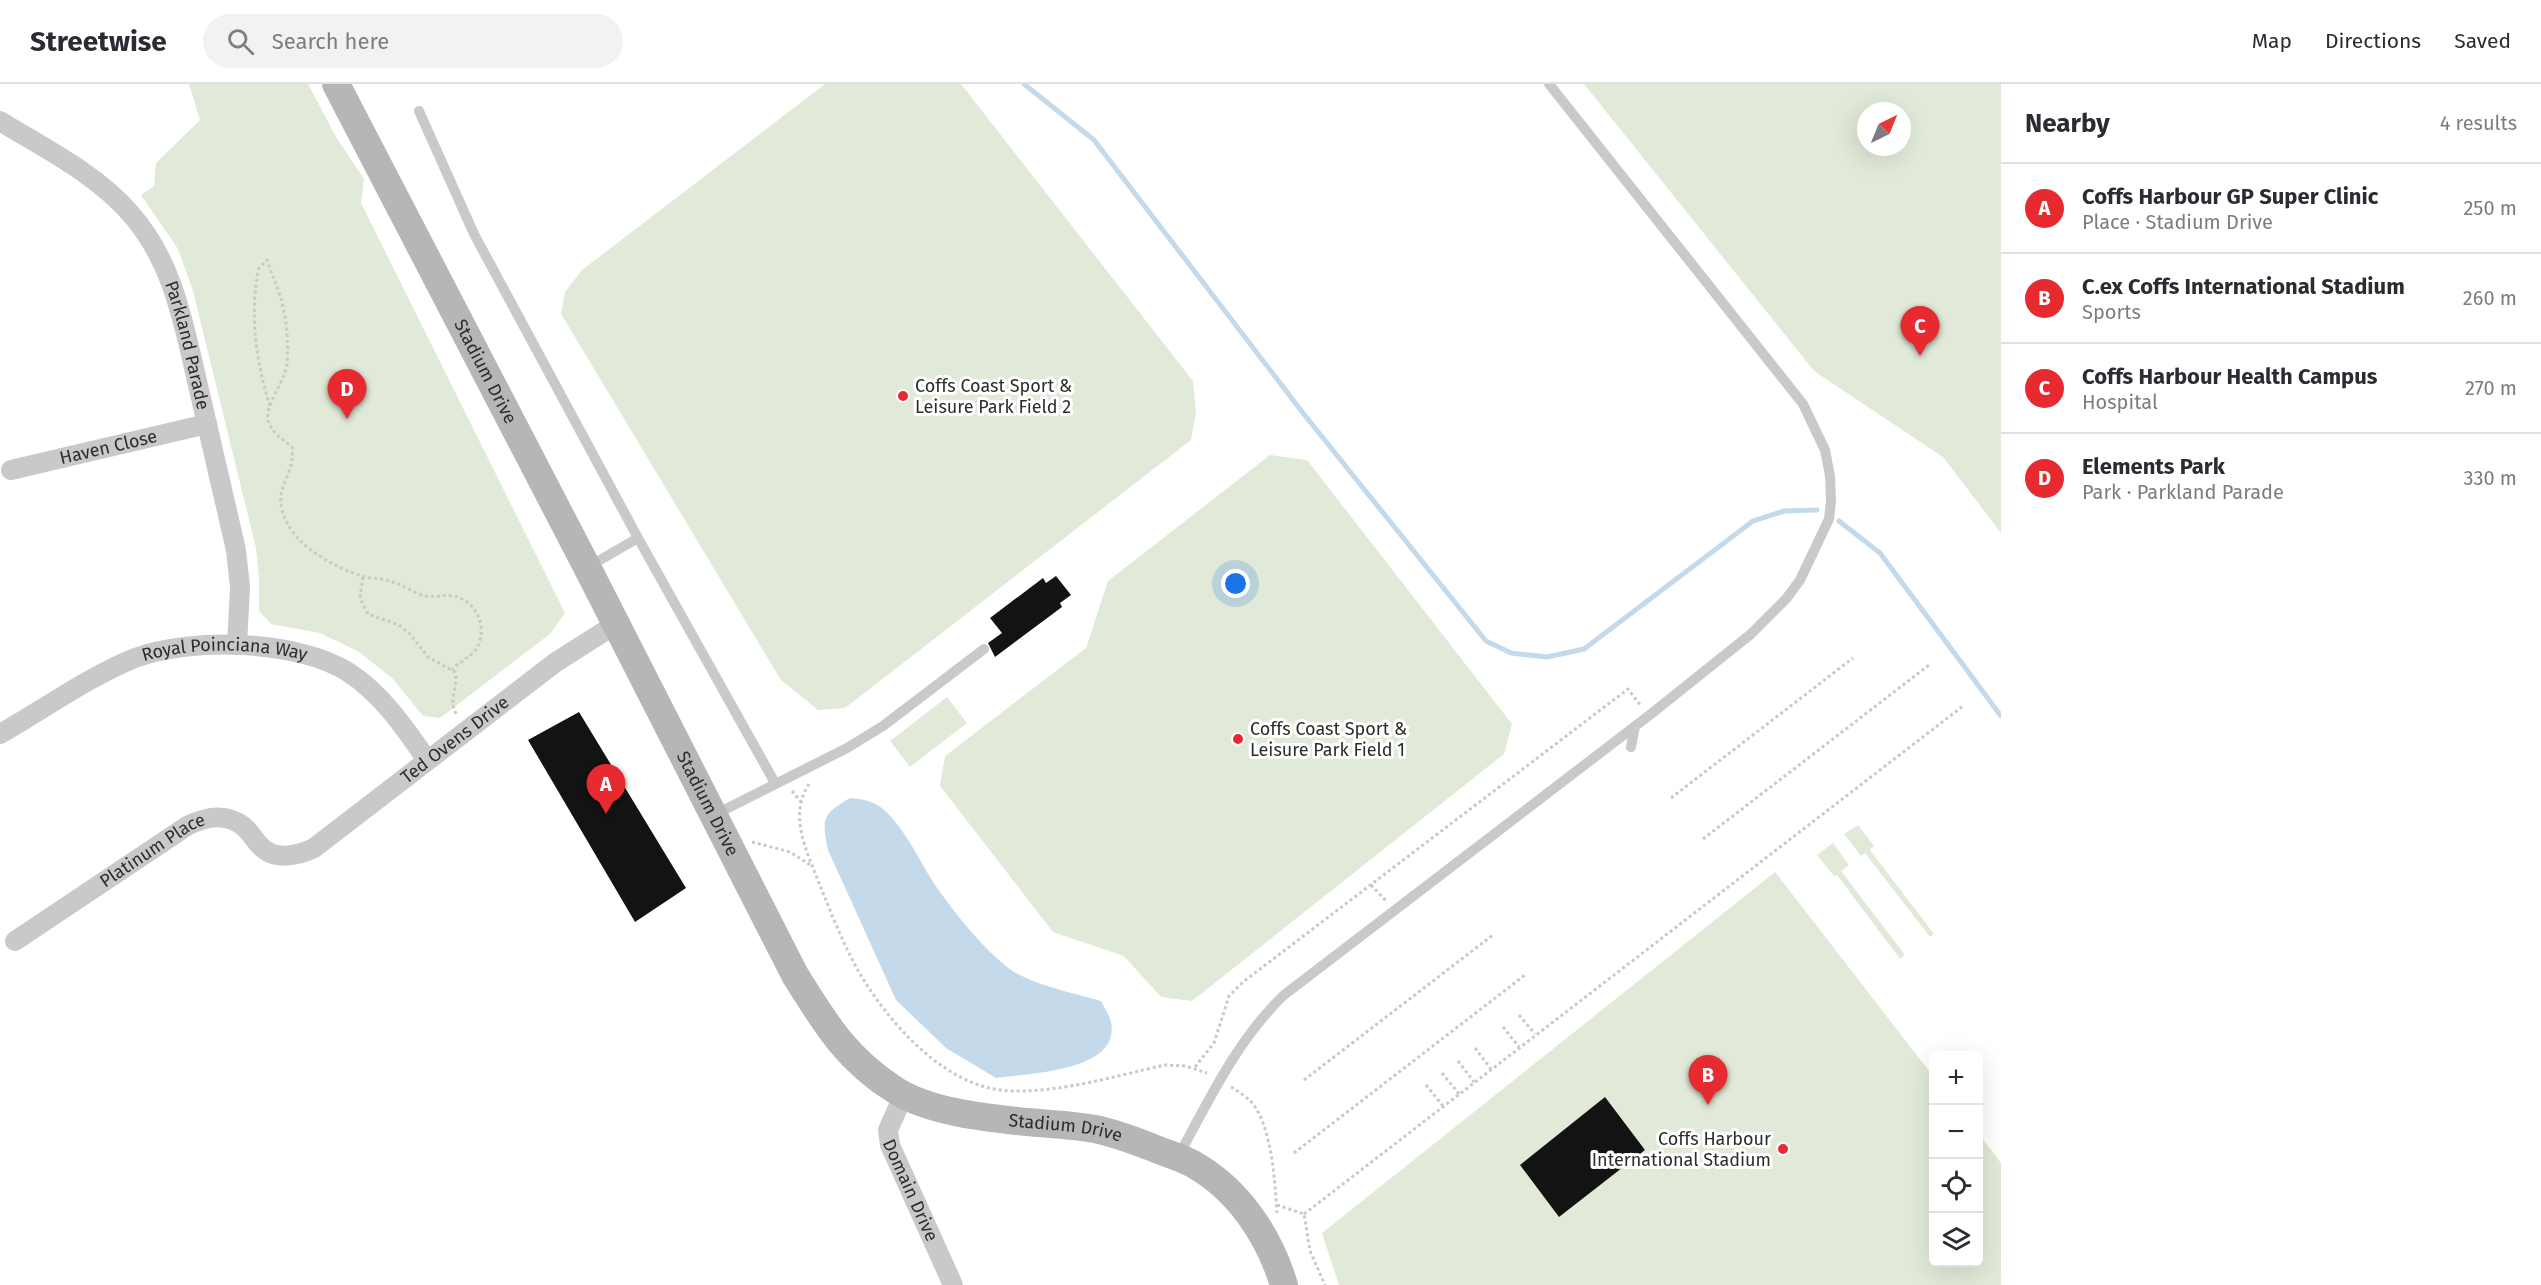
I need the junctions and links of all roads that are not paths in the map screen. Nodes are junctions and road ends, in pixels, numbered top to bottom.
1 (336, 84) edge
2 (1549, 84) edge
3 (419, 111) dead end
4 (0, 121) edge
5 (207, 424) junction
6 (11, 470) dead end
7 (638, 538) junction
8 (587, 567) junction
9 (616, 624) junction
10 (237, 645) junction
11 (984, 649) dead end
12 (1635, 726) junction
13 (0, 734) edge
14 (1631, 747) dead end
15 (427, 760) junction
16 (775, 783) junction
17 (714, 816) junction
18 (293, 855) joint
19 (15, 941) dead end
20 (904, 1095) junction
21 (1178, 1158) junction
22 (953, 1285) edge
23 (1284, 1285) edge

1 - 8 main road, Stadium Drive
2 - 12 lane
3 - 7 lane
4 - 5 street, Parkland Parade
5 - 6 street, Haven Close
5 - 10 street, Parkland Parade
7 - 8 lane
7 - 16 lane
8 - 9 main road, Stadium Drive
9 - 15 street, Ted Ovens Drive
9 - 17 main road, Stadium Drive
10 - 13 street, Royal Poinciana Way
10 - 15 street, Royal Poinciana Way
11 - 16 lane
12 - 14 lane
12 - 21 lane
15 - 18 street, Ted Ovens Drive
16 - 17 lane
17 - 20 main road, Stadium Drive
18 - 19 street, Platinum Place
20 - 21 main road, Stadium Drive
20 - 22 street, Domain Drive
21 - 23 main road, Stadium Drive

